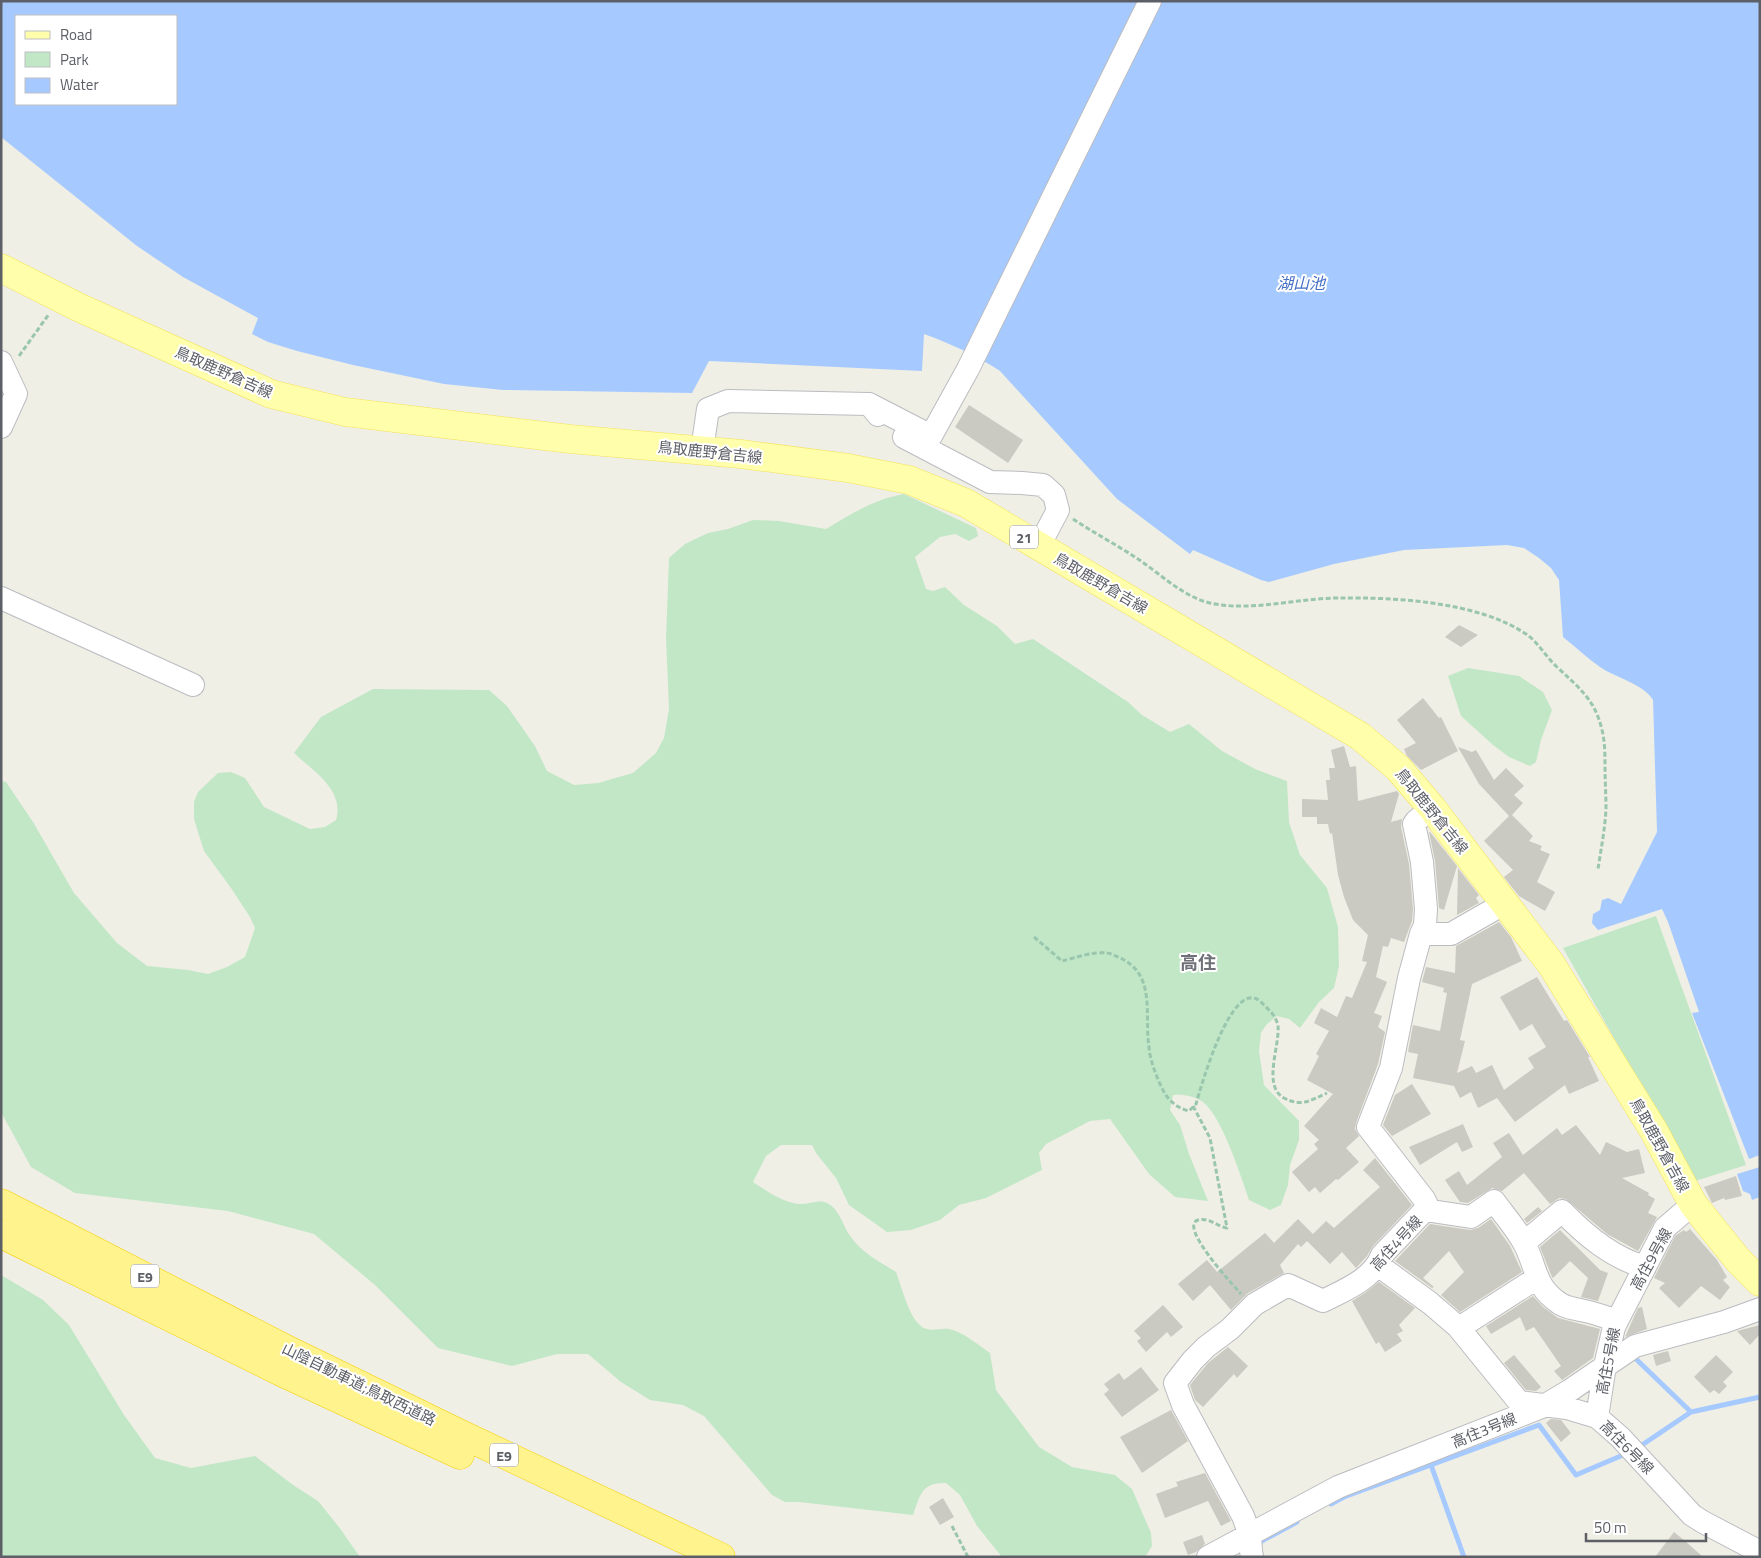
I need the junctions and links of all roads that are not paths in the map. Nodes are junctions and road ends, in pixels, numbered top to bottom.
1 (1150, 1) edge
2 (1, 268) edge
3 (9, 361) edge
4 (870, 404) junction
5 (1, 427) edge
6 (702, 450) junction
7 (1039, 546) junction
8 (1, 598) edge
9 (194, 685) dead end
10 (1432, 808) junction
11 (1505, 903) junction
12 (1421, 934) junction
13 (1, 1202) edge
14 (1693, 1204) junction
15 (1425, 1210) junction
16 (1, 1234) edge
17 (1524, 1243) junction
18 (1378, 1265) junction
19 (1645, 1267) junction
20 (1537, 1278) junction
21 (1760, 1282) edge
22 (1760, 1309) edge
23 (1617, 1321) junction
24 (1459, 1328) junction
25 (1605, 1366) junction
26 (1544, 1406) junction
27 (1597, 1417) junction
28 (1251, 1546) edge
29 (1760, 1552) edge
30 (687, 1557) edge
31 (721, 1557) edge
32 (1208, 1557) edge

1 - 4 street
2 - 6 main road, 鳥取鹿野倉吉線 / 21
3 - 5 street
4 - 6 street
4 - 7 street
6 - 7 main road, 鳥取鹿野倉吉線 / 21
7 - 10 main road, 鳥取鹿野倉吉線 / 21
8 - 9 street
10 - 11 main road, 鳥取鹿野倉吉線 / 21
10 - 12 street, 高住4号線
11 - 12 street
11 - 14 main road, 鳥取鹿野倉吉線 / 21
12 - 15 street, 高住4号線
13 - 31 highway, 山陰自動車道;鳥取西道路 / E9
14 - 19 street, 高住9号線
14 - 21 main road, 鳥取鹿野倉吉線 / 21
15 - 17 street, 高住5号線
15 - 18 street, 高住4号線
16 - 30 highway, 山陰自動車道;鳥取西道路 / E9
17 - 19 street
17 - 20 street, 高住5号線
18 - 24 street, 高住6号線
18 - 28 street, 高住4号線
19 - 23 street, 高住9号線
20 - 23 street, 高住5号線
20 - 24 street
22 - 25 street, 高住3号線
23 - 25 street, 高住5号線
24 - 26 street, 高住6号線
25 - 26 street, 高住3号線
25 - 27 street, 高住5号線
26 - 27 street, 高住6号線
26 - 28 street, 高住3号線
27 - 29 street, 高住6号線
28 - 32 street, 高住3号線

